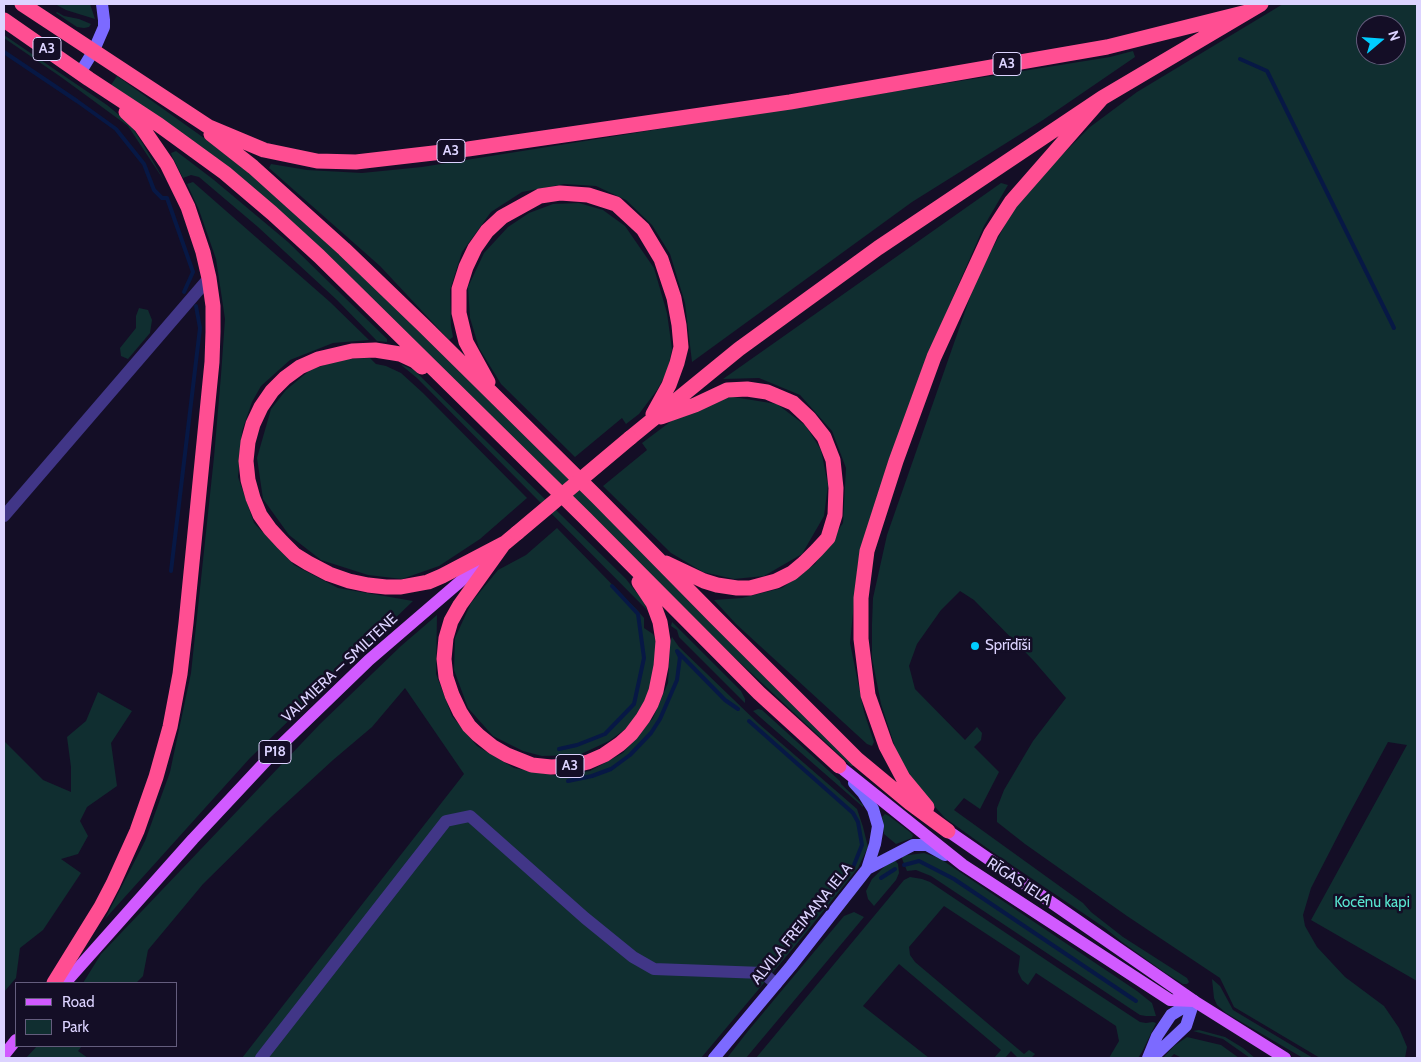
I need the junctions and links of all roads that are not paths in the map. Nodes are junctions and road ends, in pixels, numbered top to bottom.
1 (22, 4) edge
2 (102, 4) edge
3 (1261, 4) edge
4 (1247, 12) junction
5 (4, 20) edge
6 (94, 50) junction
7 (85, 76) junction
8 (151, 89) junction
9 (1102, 98) junction
10 (209, 278) junction
11 (498, 398) junction
12 (648, 422) junction
13 (504, 438) junction
14 (4, 516) edge
15 (585, 518) junction
16 (511, 538) junction
17 (656, 558) junction
18 (840, 766) junction
19 (948, 831) junction
20 (963, 865) junction
21 (867, 869) junction
22 (55, 982) edge
23 (66, 982) edge
24 (776, 984) junction
25 (1194, 1001) junction
26 (15, 1041) edge
27 (4, 1055) edge
28 (261, 1058) edge
29 (714, 1058) edge
30 (1148, 1058) edge
31 (1152, 1058) edge
32 (1285, 1058) edge

1 - 6 highway, A3
2 - 6 street
3 - 4 highway, A3
4 - 8 highway, A3
4 - 9 highway, A3
5 - 7 highway, A3
6 - 7 street
6 - 8 highway, A3
7 - 10 highway
7 - 13 highway, A3
8 - 11 highway, A3
9 - 12 highway, A3
9 - 19 highway
10 - 14 street
10 - 22 highway
11 - 12 highway
11 - 17 highway, A3
12 - 16 highway, A3, bridge
12 - 17 highway
13 - 15 highway, A3
13 - 16 highway
15 - 16 highway, A3
15 - 18 highway, A3
16 - 23 main road, VALMIERA — SMILTENE / P18
17 - 19 highway, A3
18 - 20 main road, RĪGAS IELA
18 - 21 street
19 - 25 main road, RĪGAS IELA
20 - 21 street, ALVILA FREIMAŅA IELA
20 - 25 main road, RĪGAS IELA
21 - 24 street, ALVILA FREIMAŅA IELA
24 - 28 street
24 - 29 street, ALVILA FREIMAŅA IELA
25 - 30 street
25 - 31 street
25 - 32 main road, RĪGAS IELA
26 - 27 main road

